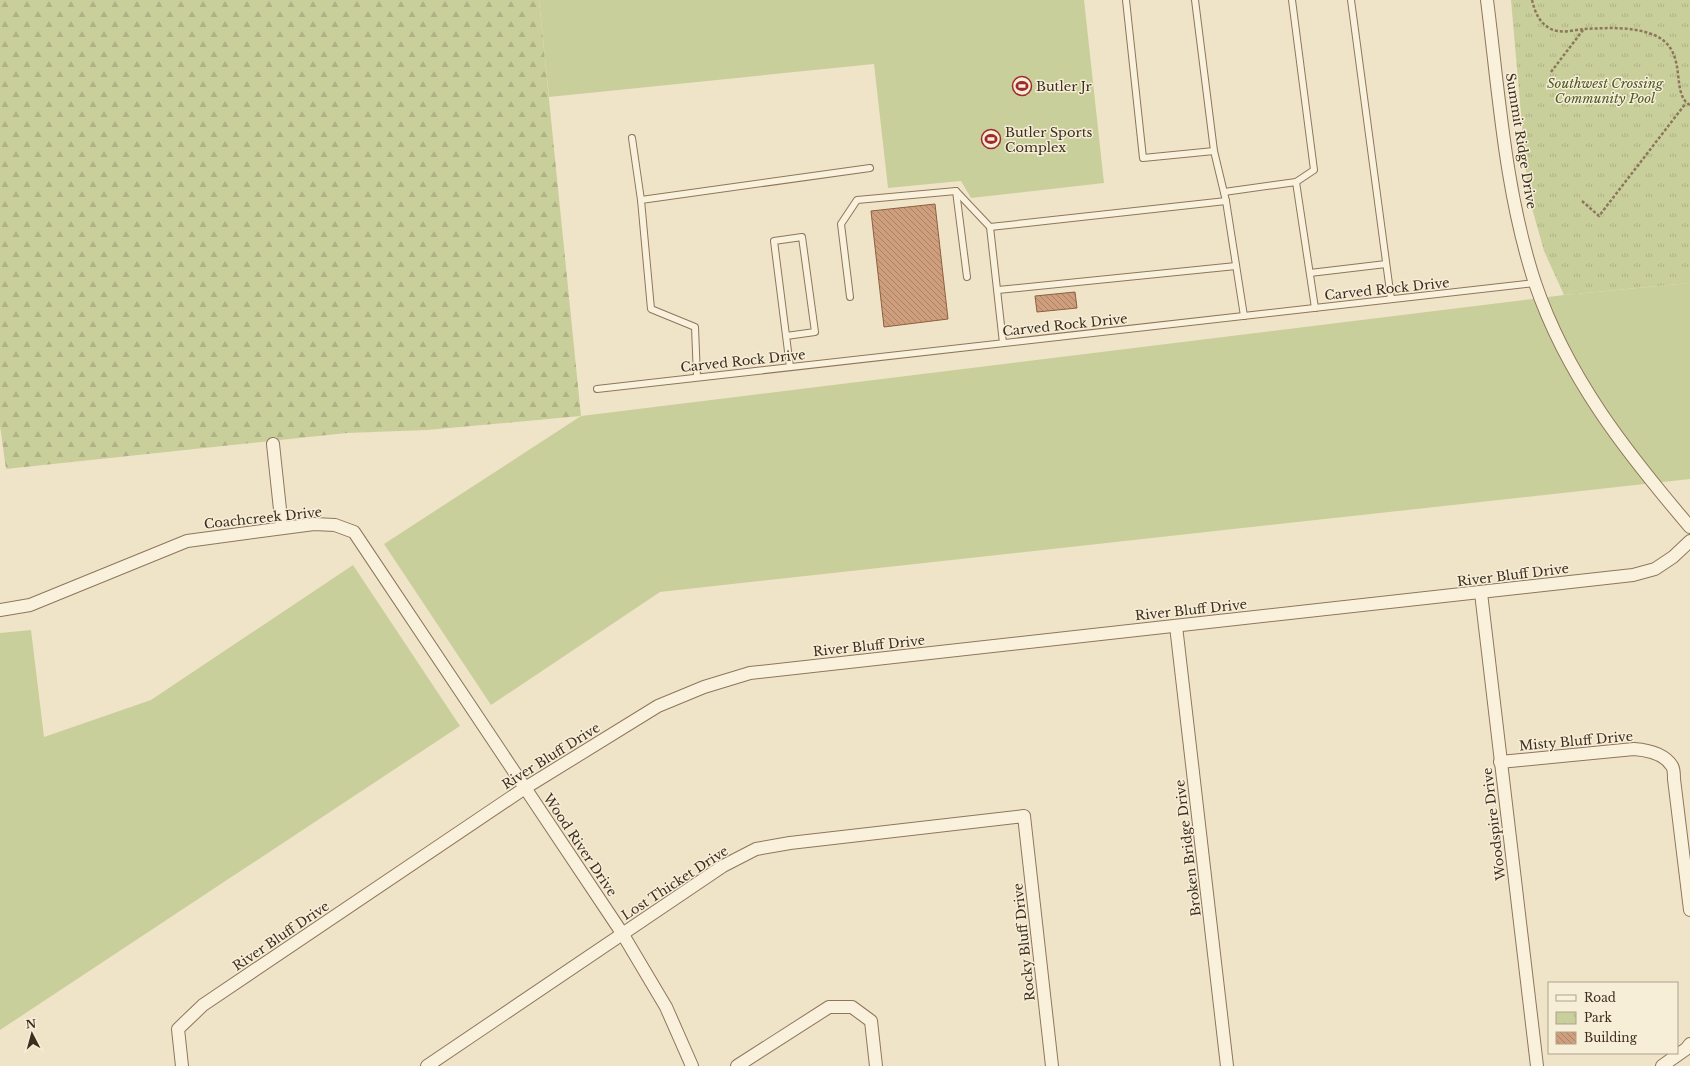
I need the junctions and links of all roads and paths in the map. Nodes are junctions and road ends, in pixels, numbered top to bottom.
1 (1126, 0) edge
2 (1196, 0) edge
3 (1292, 0) edge
4 (1351, 0) edge
5 (1487, 0) edge
6 (1532, 0) edge
7 (1584, 29) junction
8 (1551, 72) dead end
9 (1686, 103) junction
10 (1690, 105) edge
11 (632, 138) dead end
12 (1214, 151) junction
13 (870, 168) dead end
14 (1296, 182) junction
15 (956, 191) junction
16 (1224, 192) junction
17 (641, 200) junction
18 (1226, 201) junction
19 (1582, 201) dead end
20 (990, 227) junction
21 (1386, 264) junction
22 (1236, 266) junction
23 (1310, 273) junction
24 (967, 277) dead end
25 (1536, 283) junction
26 (998, 290) junction
27 (850, 298) dead end
28 (1391, 299) junction
29 (1315, 308) junction
30 (1244, 316) junction
31 (786, 336) junction
32 (1003, 343) junction
33 (790, 368) junction
34 (697, 378) junction
35 (597, 389) dead end
36 (273, 444) dead end
37 (1690, 527) edge
38 (282, 528) junction
39 (1690, 541) edge
40 (1481, 593) junction
41 (0, 610) edge
42 (1176, 626) junction
43 (1500, 762) junction
44 (524, 788) junction
45 (1024, 816) joint
46 (1690, 910) edge
47 (622, 934) junction
48 (1690, 1044) edge
49 (182, 1066) edge
50 (426, 1066) edge
51 (692, 1066) edge
52 (737, 1066) edge
53 (876, 1066) edge
54 (1052, 1066) edge
55 (1227, 1066) edge
56 (1537, 1066) edge
57 (1662, 1066) edge

1 - 12 lane
2 - 12 lane
3 - 14 lane
4 - 21 lane
5 - 25 street, Summit Ridge Drive
6 - 7 path
7 - 8 path
7 - 9 path
9 - 10 path
9 - 19 path
11 - 17 lane
12 - 16 lane
13 - 17 lane
14 - 16 lane
14 - 23 lane
15 - 20 lane
15 - 24 lane
15 - 27 lane
16 - 18 lane
17 - 34 lane
18 - 20 lane
18 - 22 lane
20 - 26 lane
21 - 23 lane
21 - 28 lane
22 - 26 lane
22 - 30 lane
23 - 29 lane
25 - 28 lane, Carved Rock Drive
25 - 37 street, Summit Ridge Drive
26 - 32 lane
28 - 29 lane, Carved Rock Drive
29 - 30 lane, Carved Rock Drive
30 - 32 lane, Carved Rock Drive
31 - 31 lane
31 - 33 lane
32 - 33 lane, Carved Rock Drive
33 - 34 lane, Carved Rock Drive
34 - 35 lane, Carved Rock Drive
36 - 38 street
38 - 41 street, Coachcreek Drive
38 - 44 street, Coachcreek Drive
39 - 40 street, River Bluff Drive
40 - 42 street, River Bluff Drive
40 - 43 street, Woodspire Drive
42 - 44 street, River Bluff Drive
42 - 55 street, Broken Bridge Drive
43 - 46 street, Misty Bluff Drive
43 - 56 street, Woodspire Drive
44 - 47 street, Wood River Drive
44 - 49 street, River Bluff Drive
45 - 47 street, Lost Thicket Drive
45 - 54 street, Rocky Bluff Drive
47 - 50 street, Lost Thicket Drive
47 - 51 street, Wood River Drive
48 - 57 street
52 - 53 street

